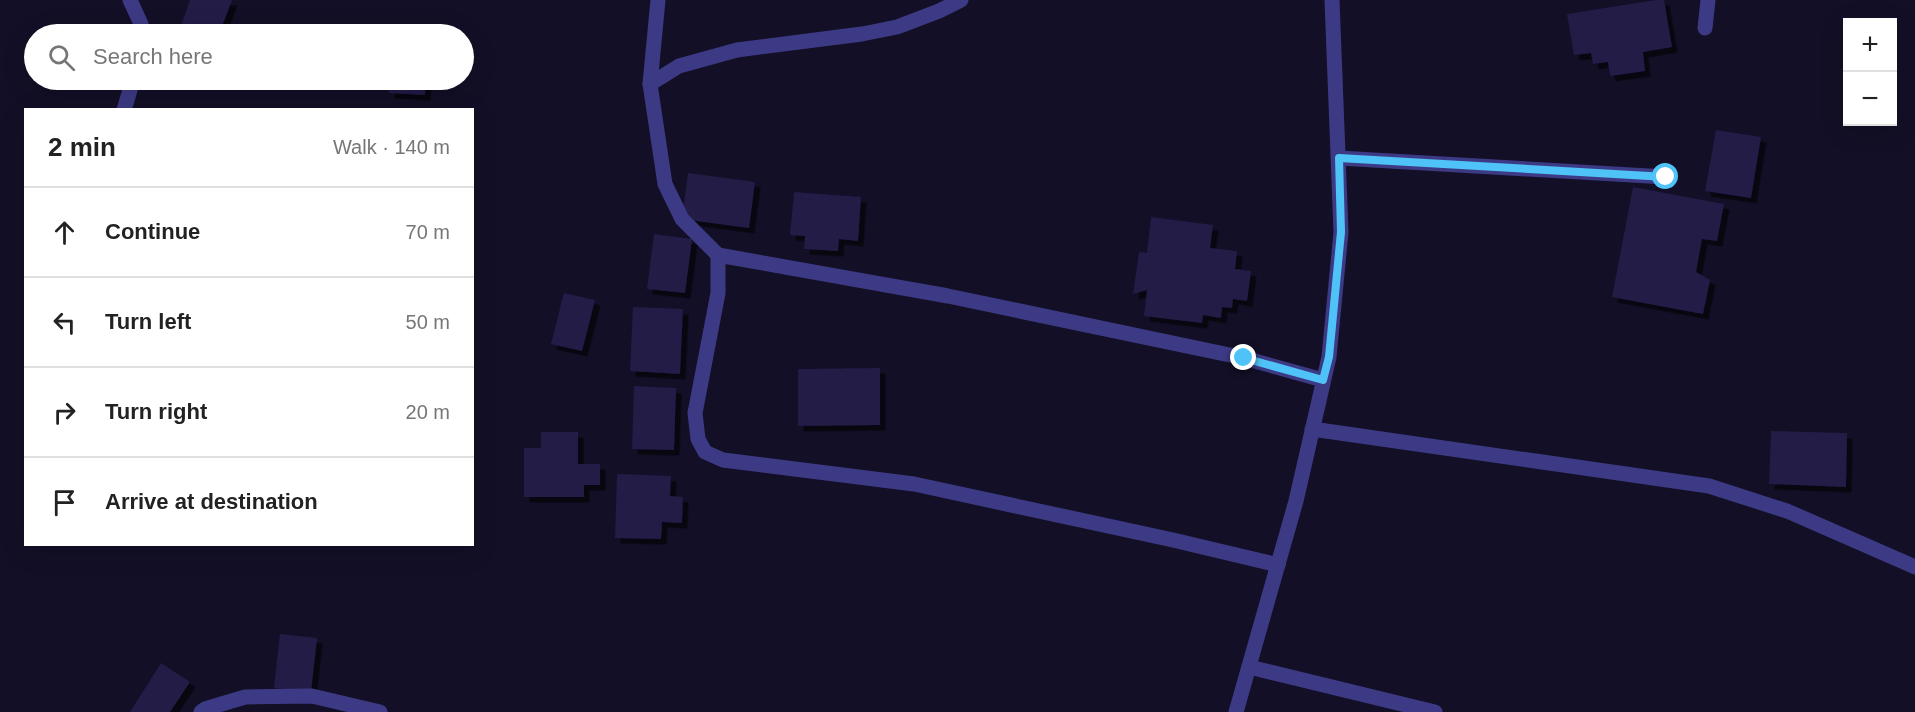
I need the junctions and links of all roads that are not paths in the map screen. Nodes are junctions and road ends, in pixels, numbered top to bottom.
1 (130, 0) edge
2 (658, 0) edge
3 (961, 0) edge
4 (1332, 0) edge
5 (1708, 0) edge
6 (141, 24) edge
7 (1705, 28) dead end
8 (650, 84) junction
9 (130, 90) edge
10 (125, 108) edge
11 (1339, 158) junction
12 (1666, 177) dead end
13 (718, 255) junction
14 (1323, 380) junction
15 (1312, 429) junction
16 (1278, 565) junction
17 (1915, 567) edge
18 (1249, 668) junction
19 (201, 712) edge
20 (380, 712) edge
21 (1236, 712) edge
22 (1436, 712) edge

1 - 6 street
2 - 8 street
3 - 8 street
4 - 11 street
5 - 7 street
8 - 13 street
9 - 10 street
11 - 12 street
11 - 14 street
13 - 14 street
13 - 16 street
14 - 15 street
15 - 16 street
15 - 17 street
16 - 18 street
18 - 21 street
18 - 22 street
19 - 20 street

